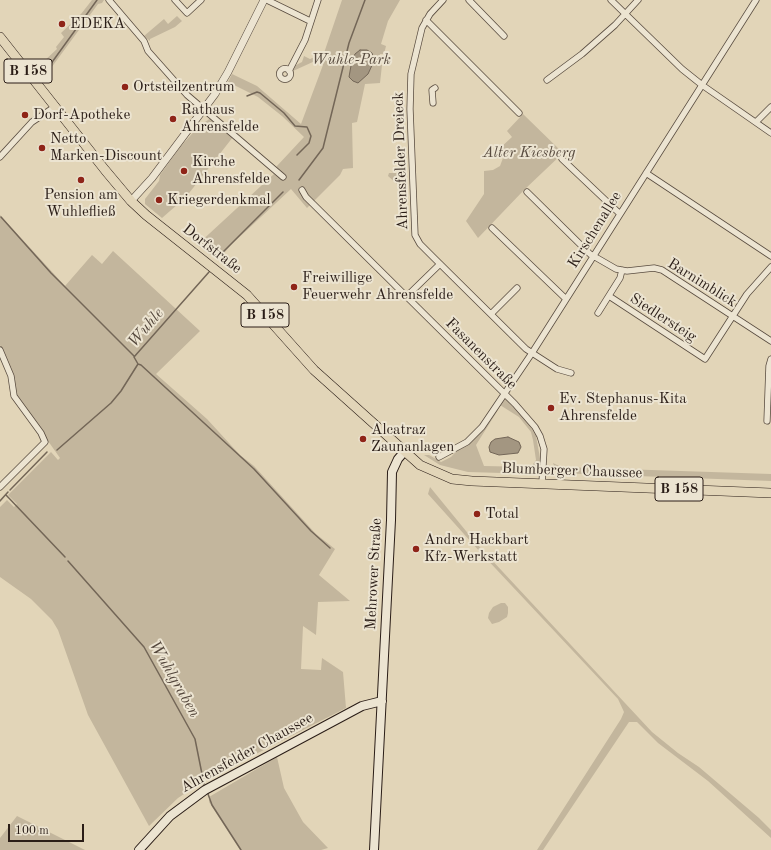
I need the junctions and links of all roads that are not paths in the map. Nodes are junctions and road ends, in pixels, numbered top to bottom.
1 (109, 0) edge
2 (175, 0) edge
3 (200, 0) edge
4 (266, 0) edge
5 (318, 0) edge
6 (443, 0) edge
7 (469, 0) edge
8 (611, 0) edge
9 (638, 0) edge
10 (756, 0) edge
11 (626, 14) junction
12 (426, 20) junction
13 (310, 21) junction
14 (504, 36) dead end
15 (0, 37) edge
16 (289, 71) dead end
17 (547, 80) dead end
18 (702, 85) junction
19 (435, 88) dead end
20 (433, 103) dead end
21 (56, 106) junction
22 (771, 107) edge
23 (205, 108) junction
24 (519, 113) dead end
25 (756, 122) junction
26 (771, 133) edge
27 (0, 157) edge
28 (562, 158) dead end
29 (646, 173) junction
30 (283, 177) dead end
31 (302, 190) dead end
32 (527, 192) dead end
33 (131, 201) junction
34 (619, 213) junction
35 (492, 228) dead end
36 (593, 256) junction
37 (771, 256) edge
38 (440, 264) junction
39 (771, 266) edge
40 (622, 270) junction
41 (517, 288) dead end
42 (608, 296) junction
43 (406, 297) junction
44 (566, 299) junction
45 (598, 313) dead end
46 (491, 314) junction
47 (732, 316) junction
48 (771, 341) edge
49 (0, 350) edge
50 (532, 353) junction
51 (771, 359) edge
52 (571, 373) dead end
53 (504, 394) junction
54 (767, 421) dead end
55 (404, 452) junction
56 (439, 457) dead end
57 (542, 483) junction
58 (0, 487) edge
59 (771, 493) edge
60 (382, 701) junction
61 (139, 850) edge
62 (374, 850) edge

1 - 23 street
2 - 3 street
4 - 13 street
4 - 23 street
5 - 13 street
6 - 12 street, Ahrensfelder Dreieck
7 - 14 street
8 - 11 street
9 - 11 street
10 - 18 street, Kirschenallee
11 - 17 street
11 - 18 street
12 - 24 street
12 - 38 street, Ahrensfelder Dreieck
13 - 16 street
15 - 21 main road, Dorfstraße / B 158
18 - 25 street
18 - 29 street, Kirschenallee
19 - 20 street
21 - 27 street
21 - 33 main road, Dorfstraße / B 158
22 - 25 street
23 - 30 street
23 - 33 street
25 - 26 street
28 - 34 street
29 - 34 street, Kirschenallee
29 - 37 street
31 - 43 street, Fasanenstraße
32 - 36 street, Barnimblick
33 - 55 main road, Dorfstraße / B 158
34 - 36 street, Kirschenallee
35 - 44 street
36 - 40 street, Barnimblick
36 - 44 street, Kirschenallee
38 - 43 street
38 - 46 street, Ahrensfelder Dreieck
39 - 47 street
40 - 42 street
40 - 47 street, Barnimblick
41 - 46 street
42 - 45 street
42 - 47 street, Siedlersteig
43 - 53 street, Fasanenstraße
44 - 50 street, Kirschenallee
46 - 50 street, Ahrensfelder Dreieck
47 - 48 street, Barnimblick
49 - 58 street
50 - 52 street, Ahrensfelder Dreieck
50 - 53 street, Kirschenallee
51 - 54 street
53 - 56 street, Kirschenallee
53 - 57 street, Fasanenstraße
55 - 57 main road, Blumberger Chaussee / B 158
55 - 60 main road, Mehrower Straße
57 - 59 main road, Blumberger Chaussee / B 158
60 - 61 main road, Ahrensfelder Chaussee
60 - 62 main road, Mehrower Straße

